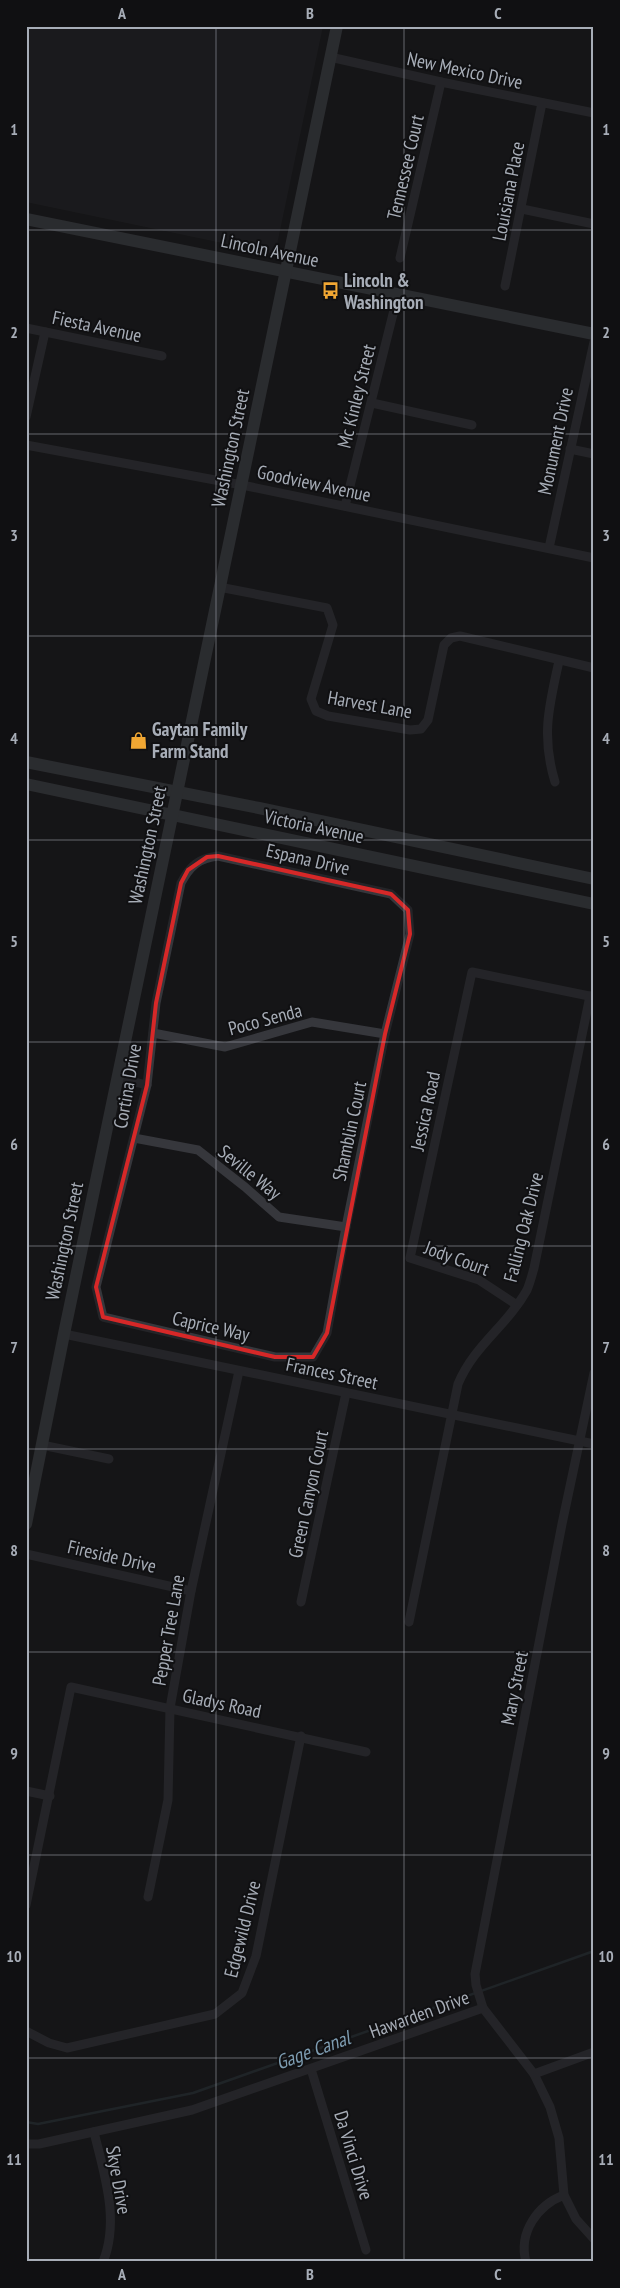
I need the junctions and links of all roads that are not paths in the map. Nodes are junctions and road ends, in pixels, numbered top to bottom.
1 (336, 26) edge
2 (330, 57) junction
3 (441, 82) junction
4 (542, 103) junction
5 (594, 112) edge
6 (522, 209) junction
7 (26, 219) edge
8 (594, 224) edge
9 (400, 258) dead end
10 (286, 272) junction
11 (505, 286) dead end
12 (398, 294) junction
13 (26, 328) edge
14 (45, 332) junction
15 (594, 334) edge
16 (594, 342) edge
17 (162, 356) dead end
18 (372, 403) junction
19 (26, 418) edge
20 (472, 425) dead end
21 (26, 445) edge
22 (570, 449) junction
23 (594, 454) edge
24 (242, 485) junction
25 (345, 506) junction
26 (549, 548) junction
27 (594, 558) edge
28 (220, 587) junction
29 (559, 661) junction
30 (594, 668) edge
31 (26, 762) edge
32 (555, 782) dead end
33 (26, 784) edge
34 (177, 791) junction
35 (173, 815) junction
36 (196, 862) joint
37 (594, 879) edge
38 (594, 904) edge
39 (408, 910) joint
40 (592, 996) edge
41 (153, 1033) junction
42 (385, 1034) junction
43 (118, 1078) junction
44 (147, 1084) junction
45 (134, 1138) junction
46 (346, 1227) junction
47 (410, 1258) joint
48 (517, 1305) junction
49 (103, 1317) joint
50 (64, 1334) junction
51 (313, 1357) joint
52 (239, 1371) junction
53 (594, 1373) edge
54 (346, 1393) junction
55 (451, 1415) junction
56 (580, 1441) junction
57 (594, 1444) edge
58 (42, 1445) junction
59 (109, 1459) dead end
60 (26, 1524) edge
61 (26, 1554) edge
62 (191, 1591) junction
63 (302, 1602) dead end
64 (409, 1622) dead end
65 (170, 1708) junction
66 (301, 1736) junction
67 (366, 1752) dead end
68 (26, 1791) edge
69 (50, 1796) junction
70 (148, 1897) dead end
71 (26, 1906) edge
72 (482, 2004) junction
73 (26, 2031) edge
74 (594, 2052) edge
75 (311, 2069) junction
76 (534, 2074) junction
77 (94, 2132) junction
78 (26, 2144) edge
79 (564, 2194) junction
80 (594, 2239) edge
81 (366, 2250) dead end
82 (103, 2262) edge
83 (526, 2262) edge

1 - 2 main road, Washington Street
2 - 3 street, New Mexico Drive
2 - 10 main road, Washington Street
3 - 4 street, New Mexico Drive
3 - 9 street, Tennessee Court
4 - 5 street, New Mexico Drive
4 - 6 street, Louisiana Place
6 - 8 street
6 - 11 street, Louisiana Place
7 - 10 main road, Lincoln Avenue
10 - 12 main road, Lincoln Avenue
10 - 24 main road, Washington Street
12 - 15 main road, Lincoln Avenue
12 - 18 street, Mc Kinley Street
13 - 14 street, Fiesta Avenue
14 - 17 street, Fiesta Avenue
14 - 19 street
16 - 22 street, Monument Drive
18 - 20 street
18 - 25 street, Mc Kinley Street
21 - 24 street, Goodview Avenue
22 - 23 street
22 - 26 street, Monument Drive
24 - 25 street, Goodview Avenue
24 - 28 main road, Washington Street
25 - 26 street, Goodview Avenue
26 - 27 street, Goodview Avenue
28 - 29 street, Harvest Lane
28 - 34 main road, Washington Street
29 - 30 street, Harvest Lane
29 - 32 street
31 - 34 main road, Victoria Avenue
33 - 35 main road, Victoria Avenue
34 - 35 main road, Washington Street
34 - 37 main road, Victoria Avenue
35 - 38 main road, Victoria Avenue
35 - 43 main road, Washington Street
36 - 39 street, Espana Drive
36 - 41 street, Cortina Drive
39 - 42 street, Shamblin Court
40 - 47 street, Jessica Road
40 - 48 street, Falling Oak Drive
41 - 42 street, Poco Senda
41 - 44 street, Cortina Drive
42 - 46 street, Shamblin Court
43 - 44 street
43 - 50 main road, Washington Street
44 - 45 street, Cortina Drive
45 - 46 street, Seville Way
45 - 49 street, Cortina Drive
46 - 51 street, Shamblin Court
47 - 48 street, Jody Court
48 - 55 street, Falling Oak Drive
49 - 51 street, Caprice Way
50 - 52 street, Frances Street
50 - 58 main road, Washington Street
52 - 54 street, Frances Street
52 - 62 street, Pepper Tree Lane
53 - 56 street, Mary Street
54 - 55 street, Frances Street
54 - 63 street, Green Canyon Court
55 - 56 street, Frances Street
55 - 64 street, Falling Oak Drive
56 - 57 street, Frances Street
56 - 72 street, Mary Street
58 - 59 street
58 - 60 main road, Washington Street
61 - 62 street, Fireside Drive
62 - 65 street, Pepper Tree Lane
65 - 66 street, Gladys Road
65 - 69 street, Gladys Road
65 - 70 street, Pepper Tree Lane
66 - 67 street, Gladys Road
66 - 73 street, Edgewild Drive
68 - 69 street
69 - 71 street
72 - 75 street, Hawarden Drive
72 - 76 street, Hawarden Drive
74 - 76 street
75 - 77 street, Hawarden Drive
75 - 81 street, Da Vinci Drive
76 - 79 street, Hawarden Drive
77 - 78 street, Hawarden Drive
77 - 82 street, Skye Drive
79 - 80 street, Hawarden Drive
79 - 83 street

